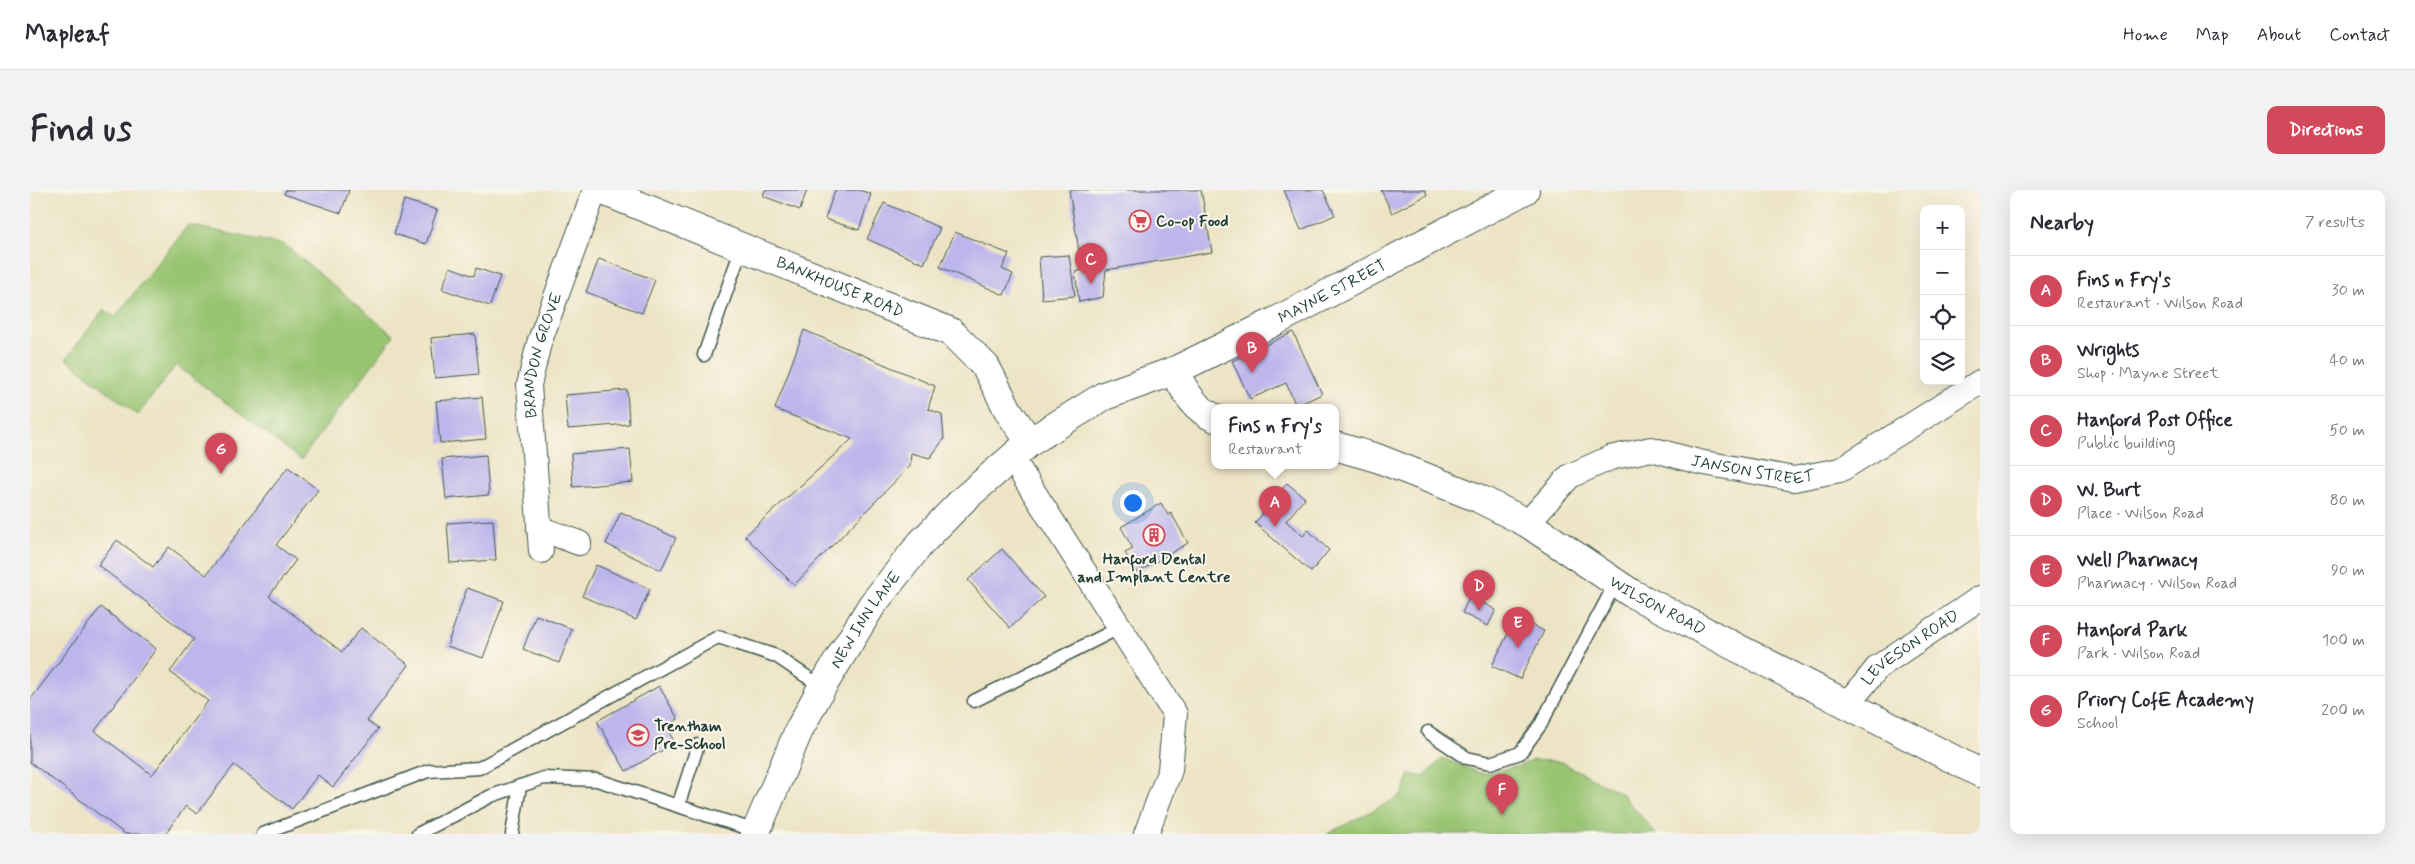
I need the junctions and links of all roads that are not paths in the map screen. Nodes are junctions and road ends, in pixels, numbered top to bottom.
1 (595, 190) edge
2 (601, 190) edge
3 (1525, 190) edge
4 (742, 247) junction
5 (704, 355) dead end
6 (1174, 371) junction
7 (1980, 382) edge
8 (1211, 416) edge
9 (1339, 447) edge
10 (1021, 450) junction
11 (1527, 523) junction
12 (579, 543) dead end
13 (1616, 584) junction
14 (1980, 598) edge
15 (1121, 627) junction
16 (822, 687) junction
17 (974, 701) dead end
18 (1848, 704) junction
19 (1428, 732) dead end
20 (698, 745) dead end
21 (1980, 773) edge
22 (520, 786) junction
23 (678, 806) junction
24 (756, 833) edge
25 (263, 834) edge
26 (418, 834) edge
27 (512, 834) edge
28 (1146, 834) edge

1 - 12 street, BRANDON GROVE
2 - 4 street, BANKHOUSE ROAD
3 - 6 street, MAYNE STREET
4 - 5 lane
4 - 10 street, BANKHOUSE ROAD
6 - 8 street
6 - 10 street, MAYNE STREET
7 - 11 street, JANSON STREET
9 - 11 street, WILSON ROAD
10 - 15 street
10 - 16 street, NEW INN LANE
11 - 13 street, WILSON ROAD
13 - 18 street, WILSON ROAD
13 - 19 lane
14 - 18 street, LEVESON ROAD
15 - 17 lane
15 - 28 street
16 - 24 street, NEW INN LANE
16 - 25 lane
18 - 21 street, WILSON ROAD
20 - 23 lane
22 - 23 lane
22 - 26 lane
22 - 27 lane
23 - 24 lane

